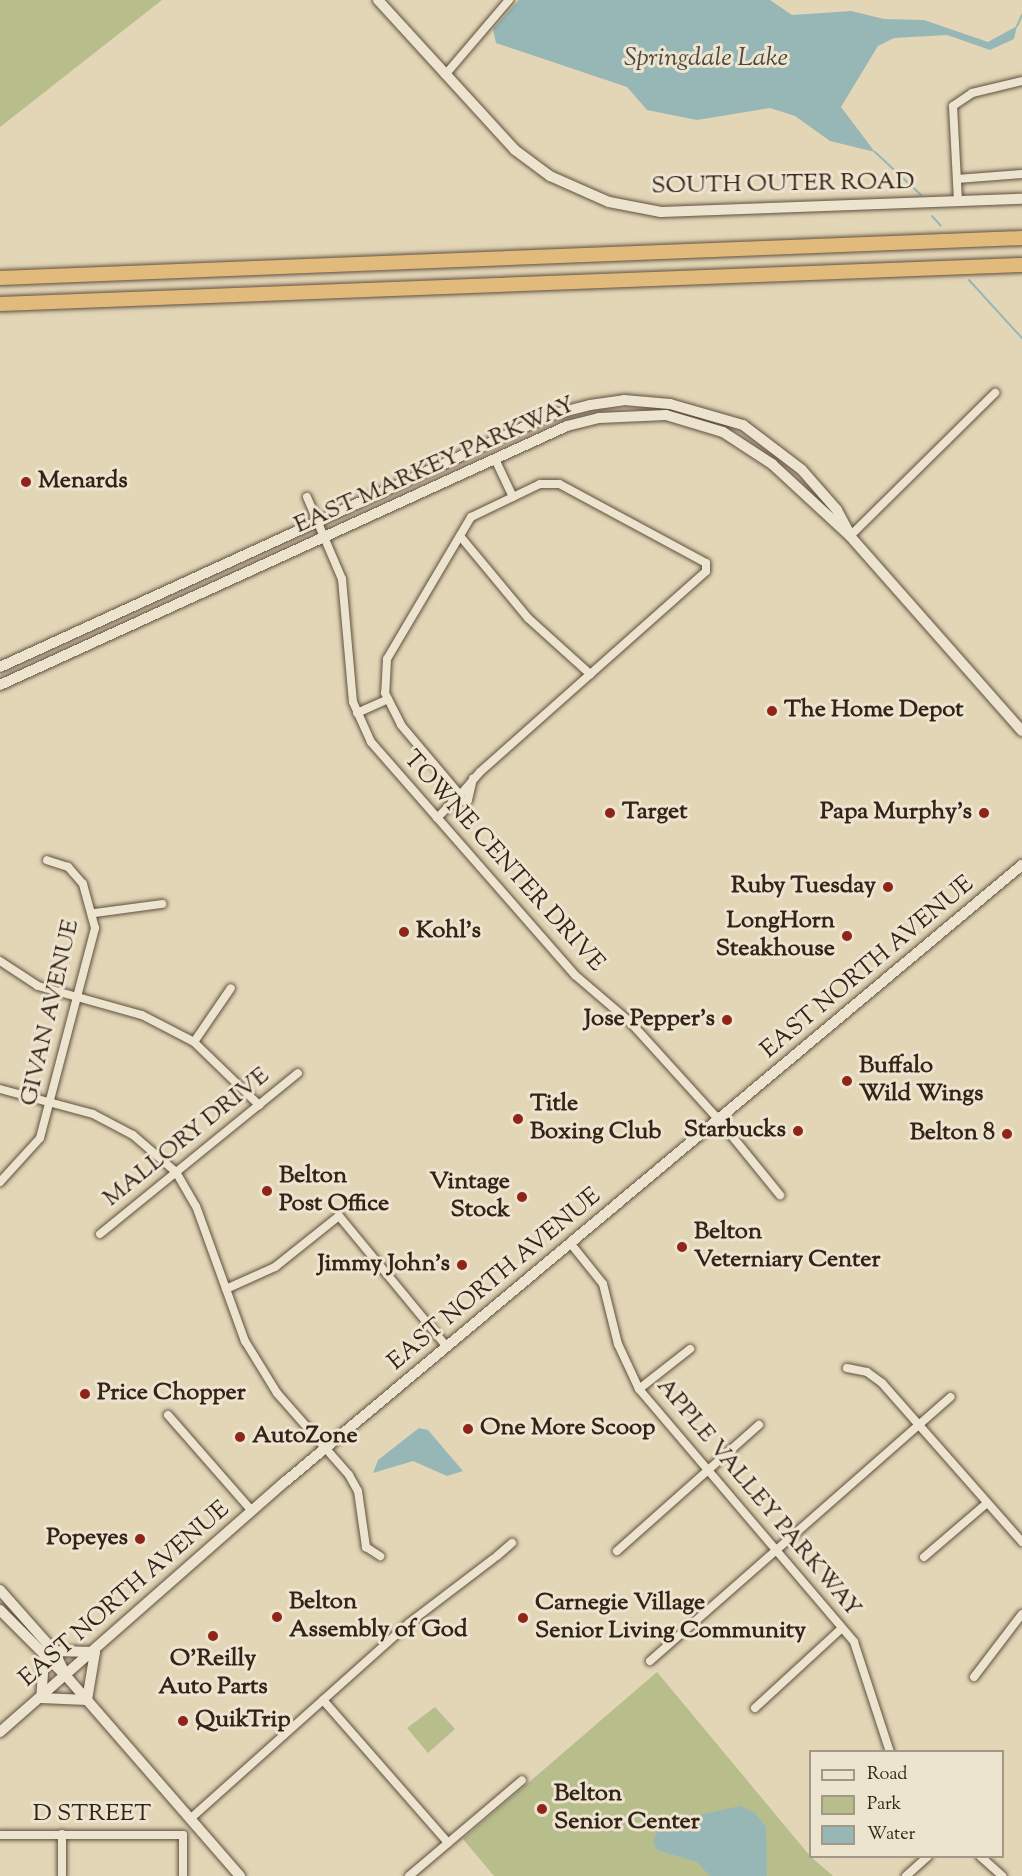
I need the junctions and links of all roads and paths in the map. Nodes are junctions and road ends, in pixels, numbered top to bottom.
1 (378, 0) edge
2 (509, 0) edge
3 (445, 75) junction
4 (1022, 81) edge
5 (1022, 174) edge
6 (957, 179) junction
7 (1022, 199) edge
8 (958, 201) junction
9 (1022, 238) edge
10 (1022, 265) edge
11 (0, 278) edge
12 (0, 304) edge
13 (995, 393) dead end
14 (495, 459) junction
15 (307, 497) dead end
16 (513, 497) junction
17 (319, 521) junction
18 (326, 536) junction
19 (460, 536) junction
20 (850, 536) junction
21 (0, 667) edge
22 (590, 674) junction
23 (0, 685) edge
24 (388, 699) junction
25 (357, 713) junction
26 (1022, 731) edge
27 (473, 779) junction
28 (460, 795) junction
29 (453, 802) junction
30 (437, 818) junction
31 (47, 860) dead end
32 (1022, 865) edge
33 (162, 903) dead end
34 (95, 913) junction
35 (0, 961) edge
36 (231, 988) dead end
37 (78, 1000) junction
38 (194, 1042) junction
39 (298, 1073) dead end
40 (0, 1089) edge
41 (52, 1101) junction
42 (259, 1105) junction
43 (719, 1120) junction
44 (176, 1172) junction
45 (0, 1182) edge
46 (780, 1195) dead end
47 (100, 1234) dead end
48 (571, 1244) junction
49 (226, 1290) junction
50 (447, 1347) junction
51 (690, 1349) dead end
52 (847, 1368) dead end
53 (639, 1389) junction
54 (950, 1397) dead end
55 (168, 1415) dead end
56 (919, 1424) junction
57 (759, 1425) dead end
58 (325, 1449) junction
59 (705, 1473) junction
60 (987, 1503) junction
61 (252, 1511) junction
62 (1022, 1542) edge
63 (512, 1543) dead end
64 (617, 1551) dead end
65 (774, 1551) junction
66 (380, 1556) dead end
67 (924, 1557) dead end
68 (0, 1590) edge
69 (0, 1610) edge
70 (1022, 1614) edge
71 (842, 1628) junction
72 (54, 1651) junction
73 (94, 1653) junction
74 (44, 1659) junction
75 (650, 1661) dead end
76 (67, 1677) junction
77 (974, 1677) dead end
78 (41, 1698) junction
79 (87, 1700) junction
80 (323, 1700) junction
81 (755, 1708) dead end
82 (0, 1732) edge
83 (889, 1749) edge
84 (522, 1780) dead end
85 (193, 1822) junction
86 (62, 1834) junction
87 (0, 1835) edge
88 (183, 1835) junction
89 (448, 1843) junction
90 (927, 1858) edge
91 (981, 1858) edge
92 (62, 1876) edge
93 (183, 1876) edge
94 (240, 1876) edge
95 (409, 1876) edge
96 (906, 1876) edge
97 (1002, 1876) edge

1 - 3 street, SOUTH OUTER ROAD
2 - 3 street
3 - 8 street, SOUTH OUTER ROAD
4 - 6 street
5 - 6 street
6 - 8 street
7 - 8 street, SOUTH OUTER ROAD
9 - 11 highway
10 - 12 highway
13 - 20 street
14 - 16 street
14 - 18 street, EAST MARKEY PARKWAY
14 - 20 street, EAST MARKEY PARKWAY
15 - 17 street, TOWNE CENTER DRIVE
16 - 19 street
16 - 22 street
17 - 18 street, TOWNE CENTER DRIVE
17 - 20 street, EAST MARKEY PARKWAY
17 - 21 street, EAST MARKEY PARKWAY
18 - 23 street, EAST MARKEY PARKWAY
18 - 25 street, TOWNE CENTER DRIVE
19 - 22 street
19 - 24 street
20 - 26 street
22 - 27 street
24 - 25 street
24 - 28 street
25 - 30 street, TOWNE CENTER DRIVE
27 - 28 street
27 - 29 street
28 - 29 street
29 - 30 street
30 - 43 street, TOWNE CENTER DRIVE
31 - 34 street, GIVAN AVENUE
32 - 43 street, EAST NORTH AVENUE
33 - 34 street
34 - 37 street, GIVAN AVENUE
35 - 37 street
36 - 38 street
37 - 38 street
37 - 41 street, GIVAN AVENUE
38 - 42 street
39 - 42 street, MALLORY DRIVE
40 - 41 street
41 - 44 street
41 - 45 street, GIVAN AVENUE
42 - 44 street, MALLORY DRIVE
43 - 46 street, TOWNE CENTER DRIVE
43 - 48 street, EAST NORTH AVENUE
44 - 47 street, MALLORY DRIVE
44 - 49 street
48 - 50 street, EAST NORTH AVENUE
48 - 53 street, APPLE VALLEY PARKWAY
49 - 50 street
49 - 58 street
50 - 58 street, EAST NORTH AVENUE
51 - 53 street
52 - 56 street
53 - 59 street, APPLE VALLEY PARKWAY
54 - 56 street
55 - 61 street
56 - 60 street
56 - 65 street
57 - 59 street
58 - 61 street, EAST NORTH AVENUE
58 - 66 street
59 - 64 street
59 - 65 street, APPLE VALLEY PARKWAY
60 - 62 street
60 - 67 street
61 - 73 street, EAST NORTH AVENUE
63 - 80 street
65 - 71 street, APPLE VALLEY PARKWAY
65 - 75 street
68 - 72 street
69 - 74 street
70 - 77 street
71 - 81 street
71 - 83 street, APPLE VALLEY PARKWAY
72 - 73 street
72 - 76 street
73 - 76 street, EAST NORTH AVENUE
73 - 79 street
74 - 76 street
74 - 78 street
76 - 78 street, EAST NORTH AVENUE
76 - 79 street
78 - 79 street
78 - 82 street, EAST NORTH AVENUE
79 - 85 street
80 - 85 street
80 - 89 street
84 - 89 street
85 - 88 street
85 - 94 street
86 - 87 street, D STREET
86 - 88 street, D STREET
86 - 92 street
88 - 93 street
89 - 95 street
90 - 96 street
91 - 97 street

